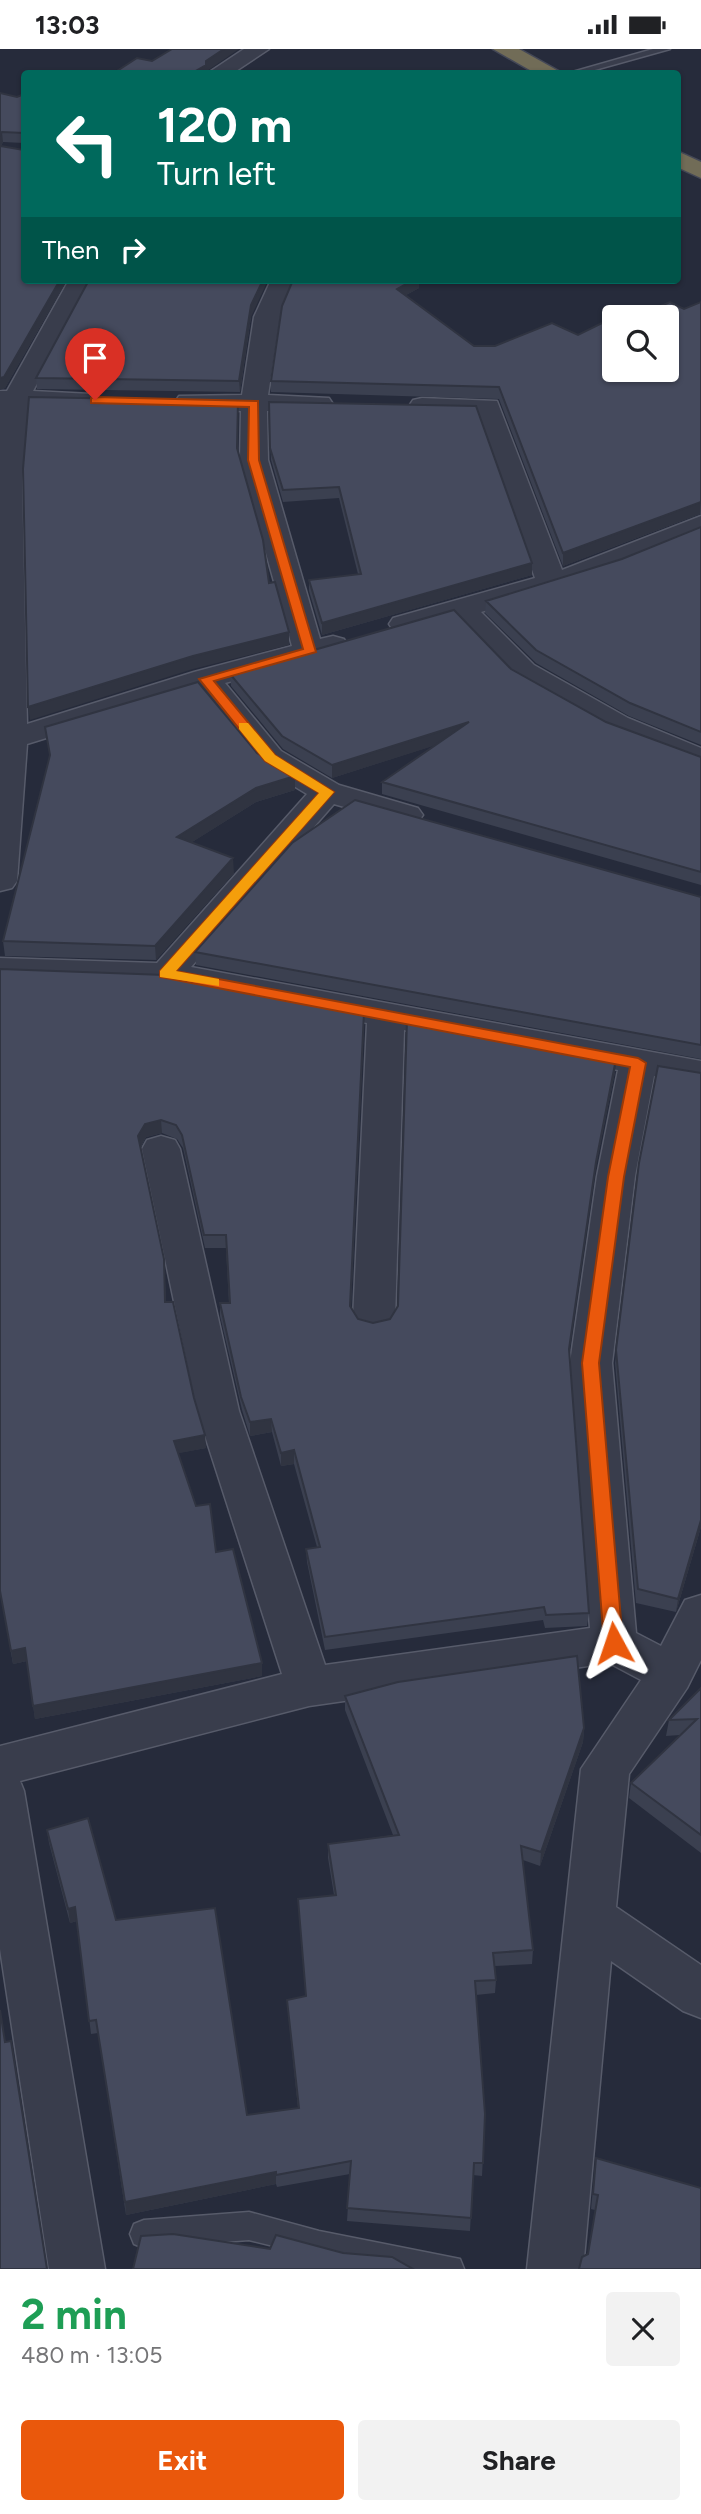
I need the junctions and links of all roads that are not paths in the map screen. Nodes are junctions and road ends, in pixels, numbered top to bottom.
1 (260, 49) edge
2 (503, 49) edge
3 (665, 49) edge
4 (482, 55) dead end
5 (224, 70) edge
6 (511, 70) edge
7 (545, 70) edge
8 (584, 70) edge
9 (681, 141) edge
10 (701, 151) edge
11 (681, 160) edge
12 (701, 171) edge
13 (79, 284) edge
14 (282, 284) edge
15 (8, 399) edge
16 (108, 401) edge
17 (162, 402) edge
18 (254, 403) junction
19 (351, 405) edge
20 (392, 405) edge
21 (701, 525) edge
22 (551, 581) junction
23 (460, 608) junction
24 (309, 652) junction
25 (205, 679) junction
26 (11, 739) junction
27 (701, 759) edge
28 (327, 792) junction
29 (434, 823) edge
30 (0, 881) edge
31 (0, 969) edge
32 (166, 974) junction
33 (386, 1013) junction
34 (638, 1063) junction
35 (701, 1073) edge
36 (161, 1149) dead end
37 (374, 1319) dead end
38 (701, 1613) edge
39 (614, 1643) junction
40 (671, 1674) junction
41 (309, 1687) junction
42 (0, 1766) edge
43 (0, 1791) edge
44 (591, 1919) junction
45 (701, 1994) edge
46 (144, 2235) edge
47 (77, 2269) edge
48 (450, 2269) edge
49 (555, 2269) edge

1 - 5 street
2 - 7 highway
3 - 8 lane
4 - 6 highway
9 - 10 highway
11 - 12 highway
13 - 15 street
14 - 18 street
15 - 16 street
15 - 26 street
17 - 18 street
18 - 19 street
18 - 24 street
20 - 22 street
21 - 22 street
22 - 23 street
23 - 24 street
23 - 27 street
24 - 25 street
25 - 26 street
25 - 28 street
26 - 30 street
28 - 29 street
28 - 32 street
31 - 32 street
32 - 33 street
33 - 34 street
33 - 37 street
34 - 35 street
34 - 39 street
36 - 41 street
38 - 40 street
39 - 40 street
39 - 41 street
40 - 44 street
41 - 42 street
43 - 47 street
44 - 45 street
44 - 49 street
46 - 48 lane

